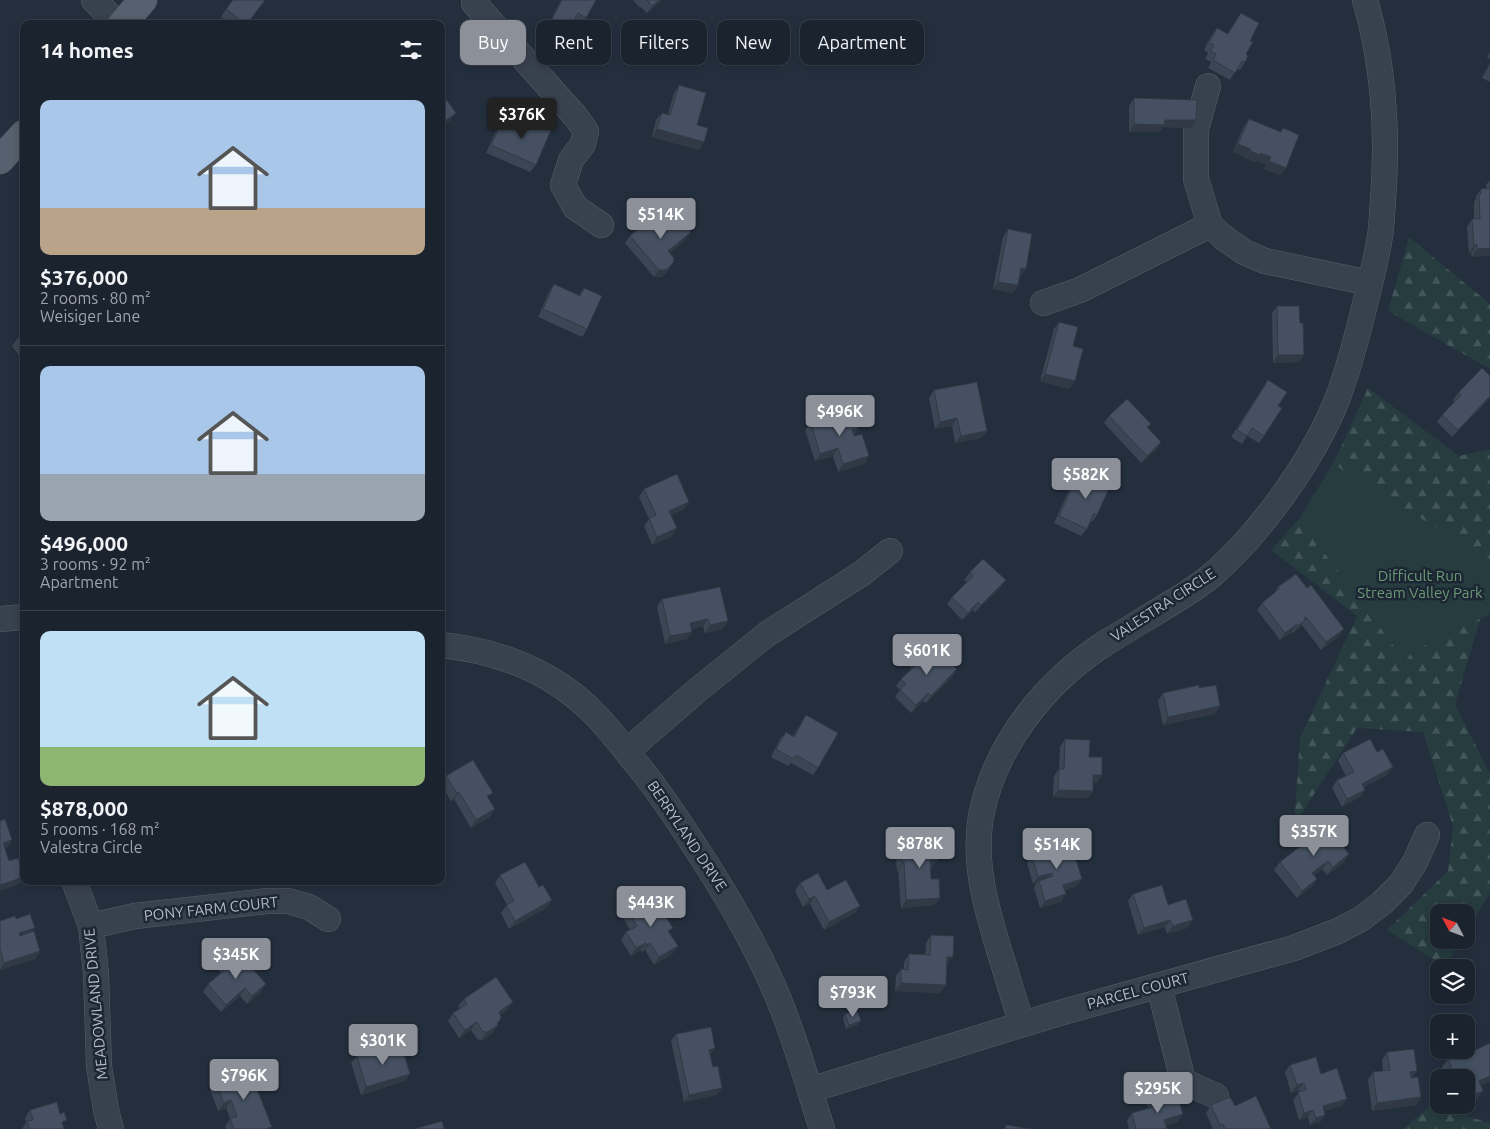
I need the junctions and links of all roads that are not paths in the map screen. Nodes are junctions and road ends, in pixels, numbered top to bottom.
1 (94, 0) edge
2 (143, 0) edge
3 (1365, 0) edge
4 (475, 2) edge
5 (114, 20) edge
6 (126, 20) edge
7 (1208, 86) dead end
8 (20, 138) edge
9 (0, 160) edge
10 (601, 225) dead end
11 (1210, 225) junction
12 (1370, 282) junction
13 (1043, 303) dead end
14 (890, 552) dead end
15 (20, 616) edge
16 (0, 619) edge
17 (445, 646) edge
18 (627, 752) junction
19 (1427, 835) dead end
20 (76, 885) edge
21 (328, 919) dead end
22 (91, 926) junction
23 (1159, 986) junction
24 (1022, 1024) junction
25 (1183, 1081) junction
26 (810, 1090) junction
27 (1216, 1096) dead end
28 (1159, 1099) edge
29 (111, 1129) edge
30 (822, 1129) edge

1 - 5 street
2 - 6 main road
3 - 12 street, VALESTRA CIRCLE
4 - 10 street
7 - 11 street
8 - 9 main road
11 - 12 street
11 - 13 street
12 - 24 street, VALESTRA CIRCLE
14 - 18 street
15 - 16 street
17 - 18 street, BERRYLAND DRIVE
18 - 26 street, BERRYLAND DRIVE
19 - 23 street, PARCEL COURT
20 - 22 street, MEADOWLAND DRIVE
21 - 22 street, PONY FARM COURT
22 - 29 street, MEADOWLAND DRIVE
23 - 24 street, PARCEL COURT
23 - 25 street
24 - 26 street, PARCEL COURT
25 - 27 street
25 - 28 street
26 - 30 street, BERRYLAND DRIVE

